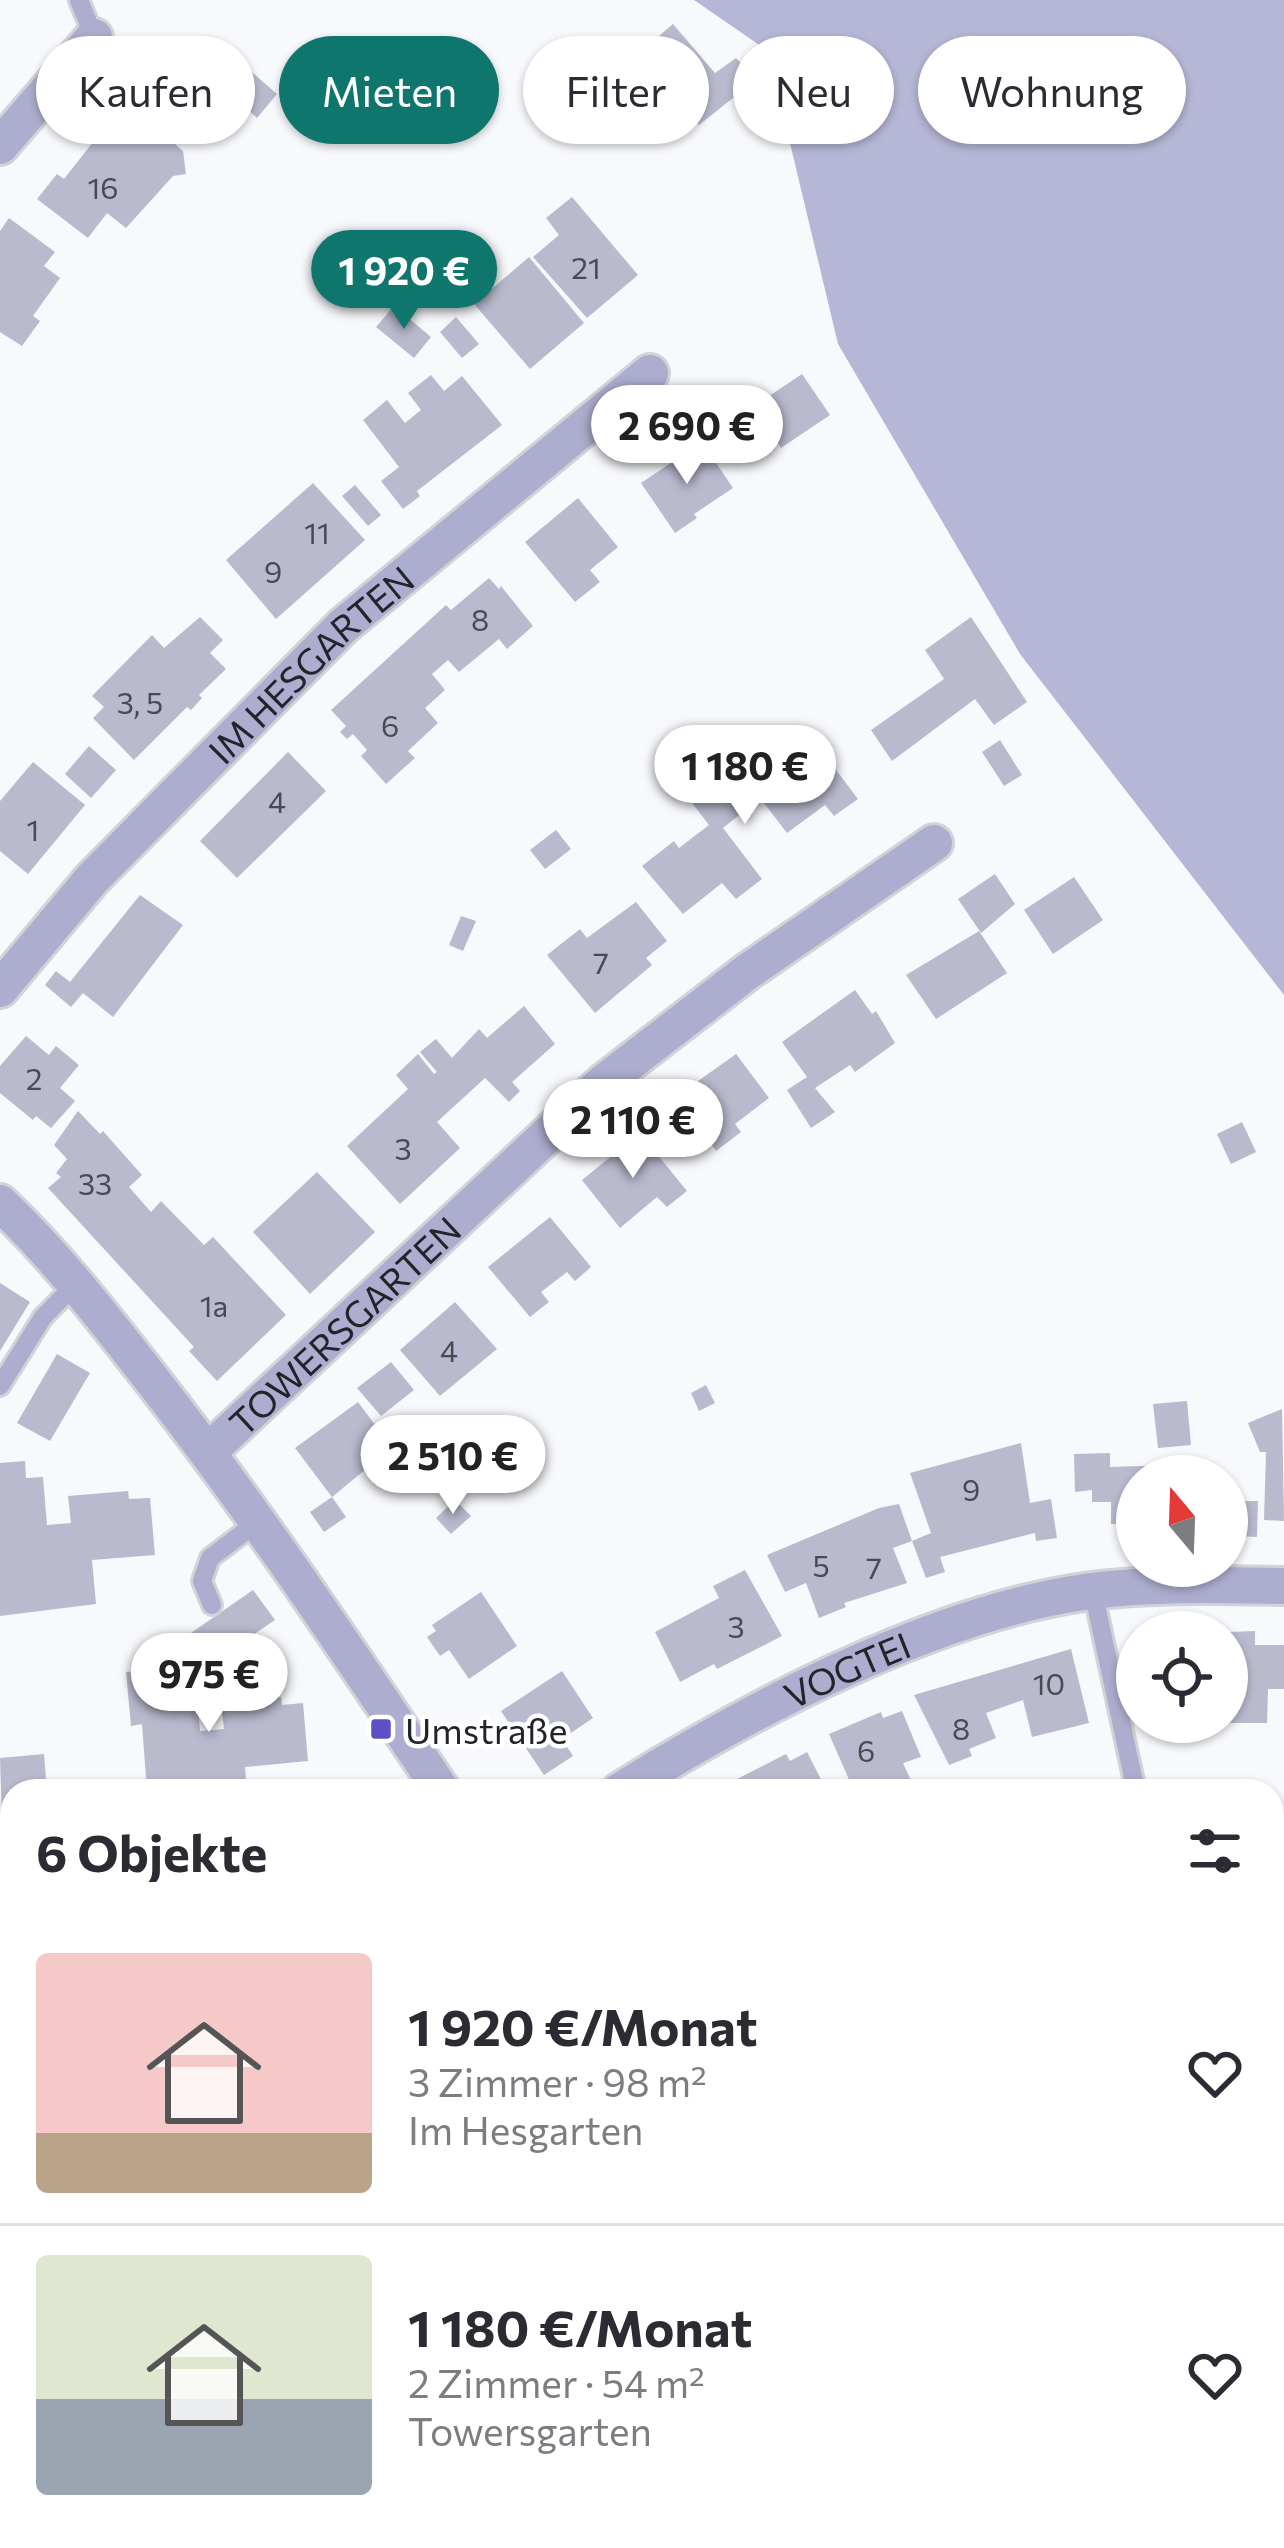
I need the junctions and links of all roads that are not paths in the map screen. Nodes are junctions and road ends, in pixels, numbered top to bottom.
1 (80, 0) edge
2 (94, 36) edge
3 (36, 104) edge
4 (0, 146) edge
5 (650, 373) dead end
6 (934, 843) dead end
7 (0, 989) edge
8 (0, 1203) edge
9 (77, 1283) junction
10 (0, 1386) edge
11 (208, 1452) junction
12 (259, 1521) junction
13 (1284, 1586) edge
14 (1093, 1591) junction
15 (212, 1605) dead end
16 (434, 1779) edge
17 (640, 1779) edge
18 (1133, 1779) edge

1 - 2 lane
3 - 4 street
5 - 7 street, IM HESGARTEN
6 - 11 street, TOWERSGARTEN
8 - 9 street
9 - 10 lane
9 - 11 street
11 - 12 street
12 - 15 lane
12 - 16 street
13 - 14 street, VOGTEI
14 - 17 street, VOGTEI
14 - 18 lane

